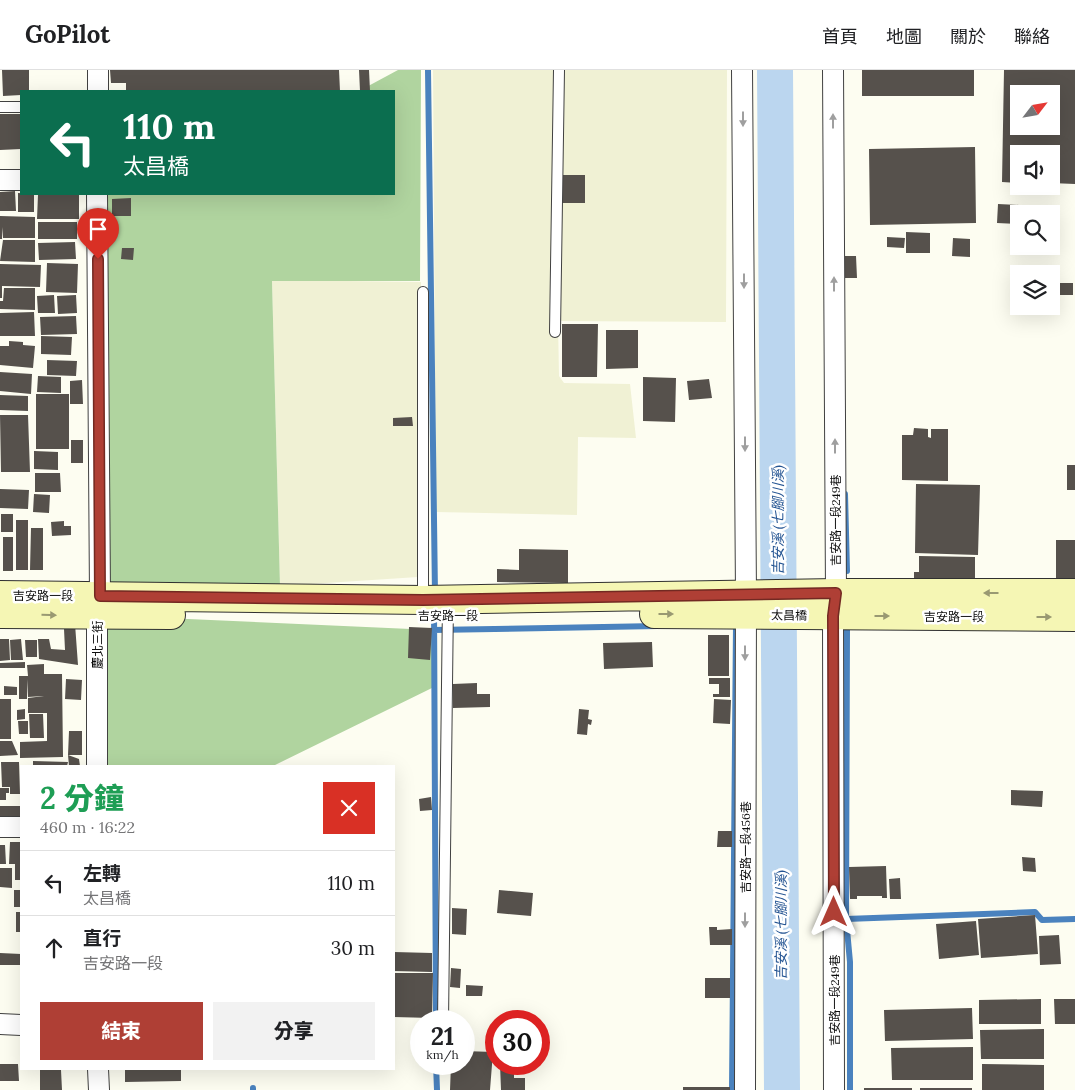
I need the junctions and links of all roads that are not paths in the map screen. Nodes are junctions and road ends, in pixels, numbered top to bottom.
1 (98, 70) edge
2 (559, 70) edge
3 (742, 70) edge
4 (833, 70) edge
5 (98, 90) edge
6 (0, 107) edge
7 (20, 107) edge
8 (0, 180) edge
9 (20, 180) edge
10 (97, 195) edge
11 (423, 292) dead end
12 (555, 332) dead end
13 (1075, 592) edge
14 (0, 595) edge
15 (746, 604) junction
16 (834, 604) junction
17 (99, 605) junction
18 (440, 605) junction
19 (0, 614) edge
20 (1075, 617) edge
21 (97, 765) edge
22 (0, 827) edge
23 (20, 827) edge
24 (443, 1010) edge
25 (0, 1024) edge
26 (20, 1025) edge
27 (98, 1070) edge
28 (99, 1090) edge
29 (746, 1090) edge
30 (834, 1090) edge

1 - 5 street
2 - 12 lane
3 -> 15 street, 吉安路一段456巷
16 -> 4 street, 吉安路一段249巷
6 - 7 lane
8 - 9 street
10 - 17 street, 慶北三街
11 - 18 lane
13 -> 16 street, 吉安路一段
14 - 17 street, 吉安路一段
15 - 16 street, 太昌橋
15 - 18 street, 吉安路一段
15 -> 29 street, 吉安路一段456巷
16 -> 20 street, 吉安路一段
16 - 30 street, 吉安路一段249巷
17 - 18 street, 吉安路一段
19 -> 17 street, 吉安路一段
17 - 21 street, 慶北三街
18 - 24 lane
22 - 23 street
25 - 26 street
27 - 28 street

